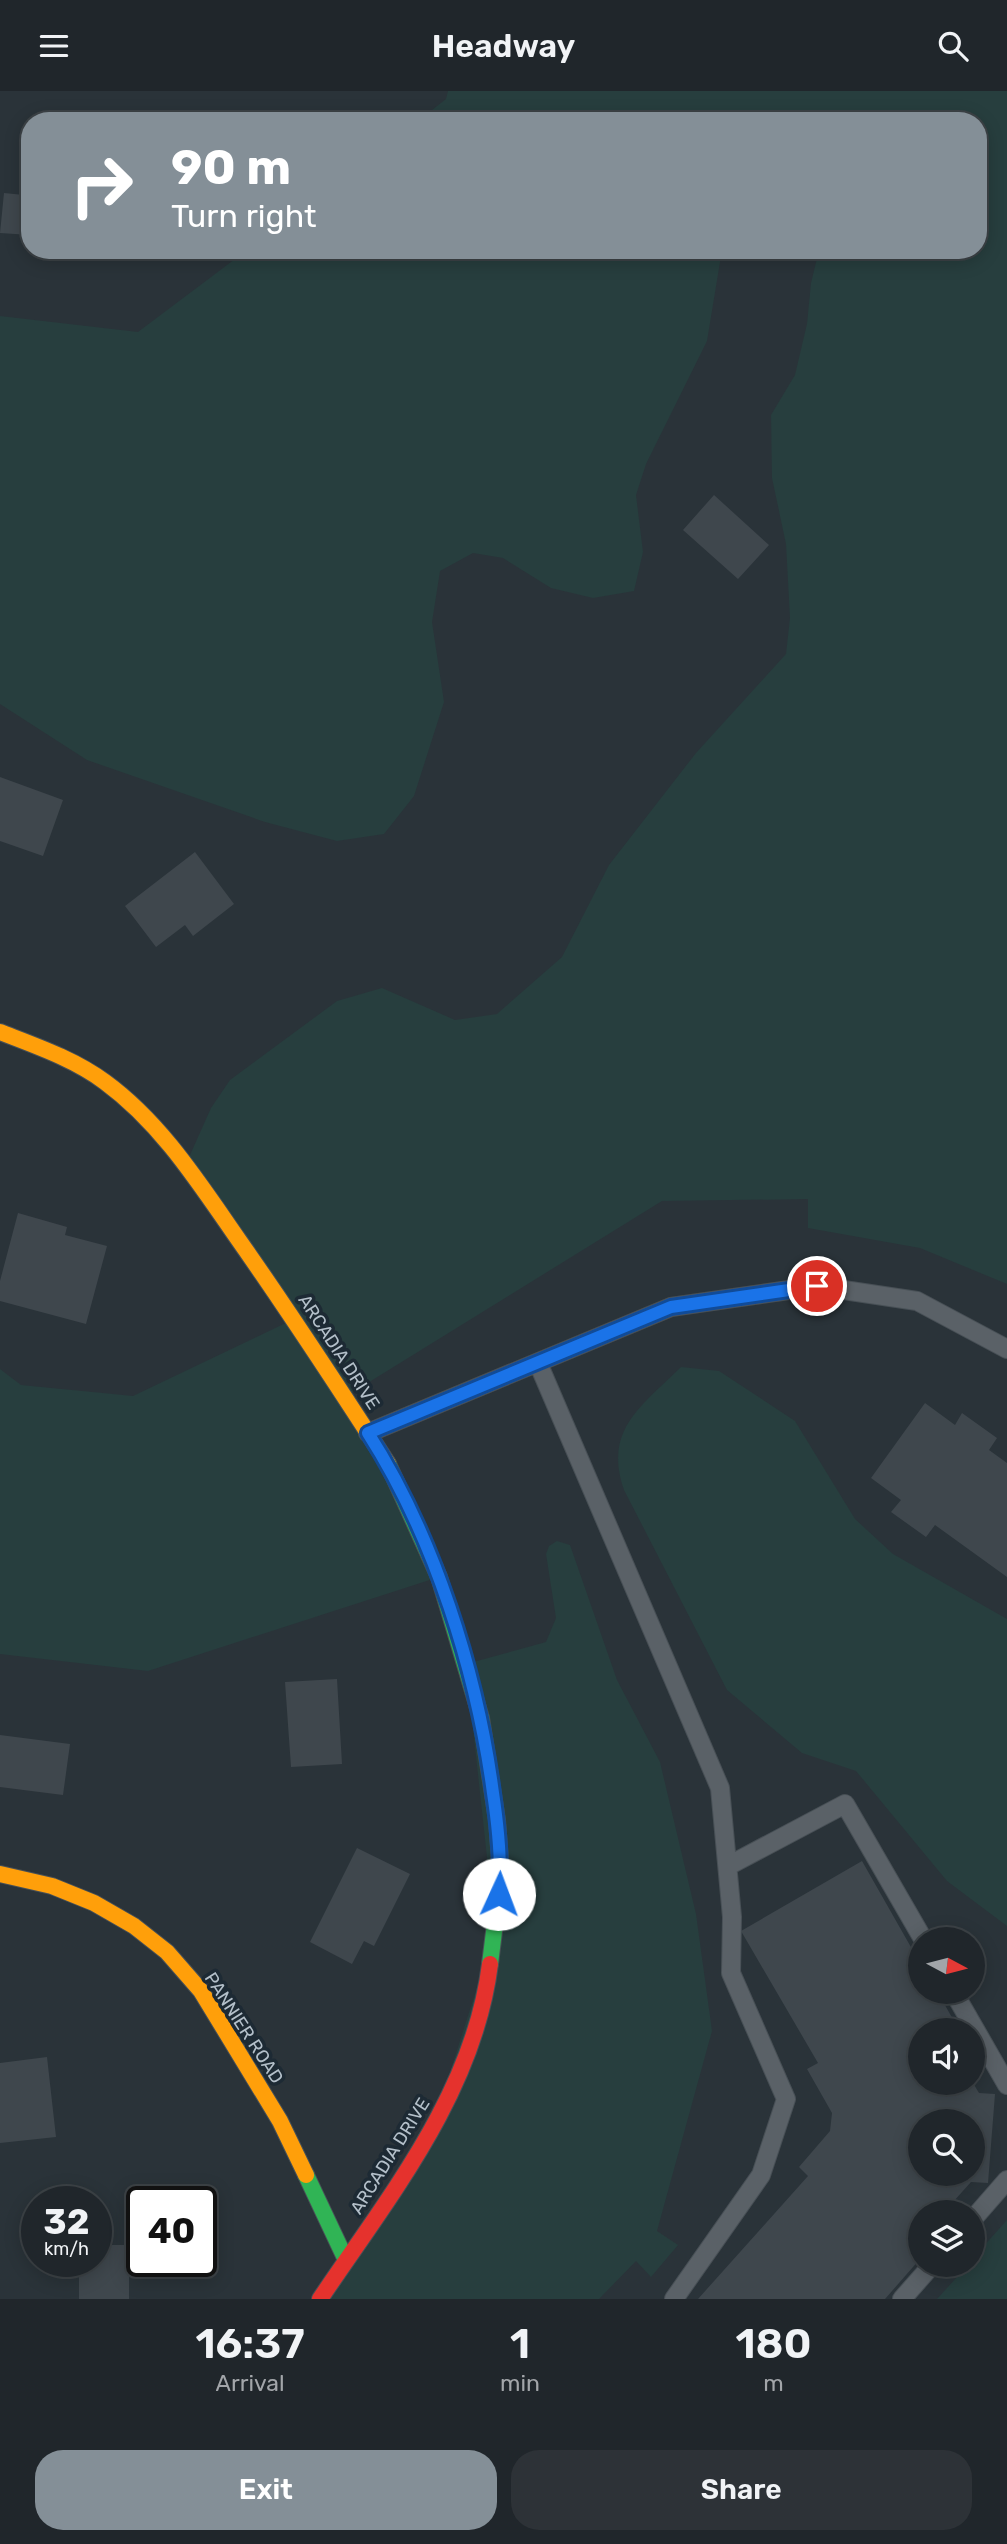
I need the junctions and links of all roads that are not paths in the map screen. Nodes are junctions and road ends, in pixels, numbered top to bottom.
1 (0, 1032) edge
2 (1007, 1349) edge
3 (538, 1363) junction
4 (368, 1433) junction
5 (727, 1866) junction
6 (0, 1874) edge
7 (916, 1927) edge
8 (960, 2004) edge
9 (1007, 2085) edge
10 (1007, 2180) edge
11 (985, 2205) edge
12 (346, 2260) junction
13 (921, 2277) edge
14 (320, 2299) edge
15 (674, 2299) edge
16 (902, 2299) edge

1 - 4 street, ARCADIA DRIVE
2 - 3 lane
3 - 4 lane
3 - 5 lane
4 - 12 street, ARCADIA DRIVE
5 - 7 lane
5 - 15 lane
6 - 12 street, PANNIER ROAD
8 - 9 lane
10 - 11 lane
12 - 14 street, ARCADIA DRIVE
13 - 16 lane

